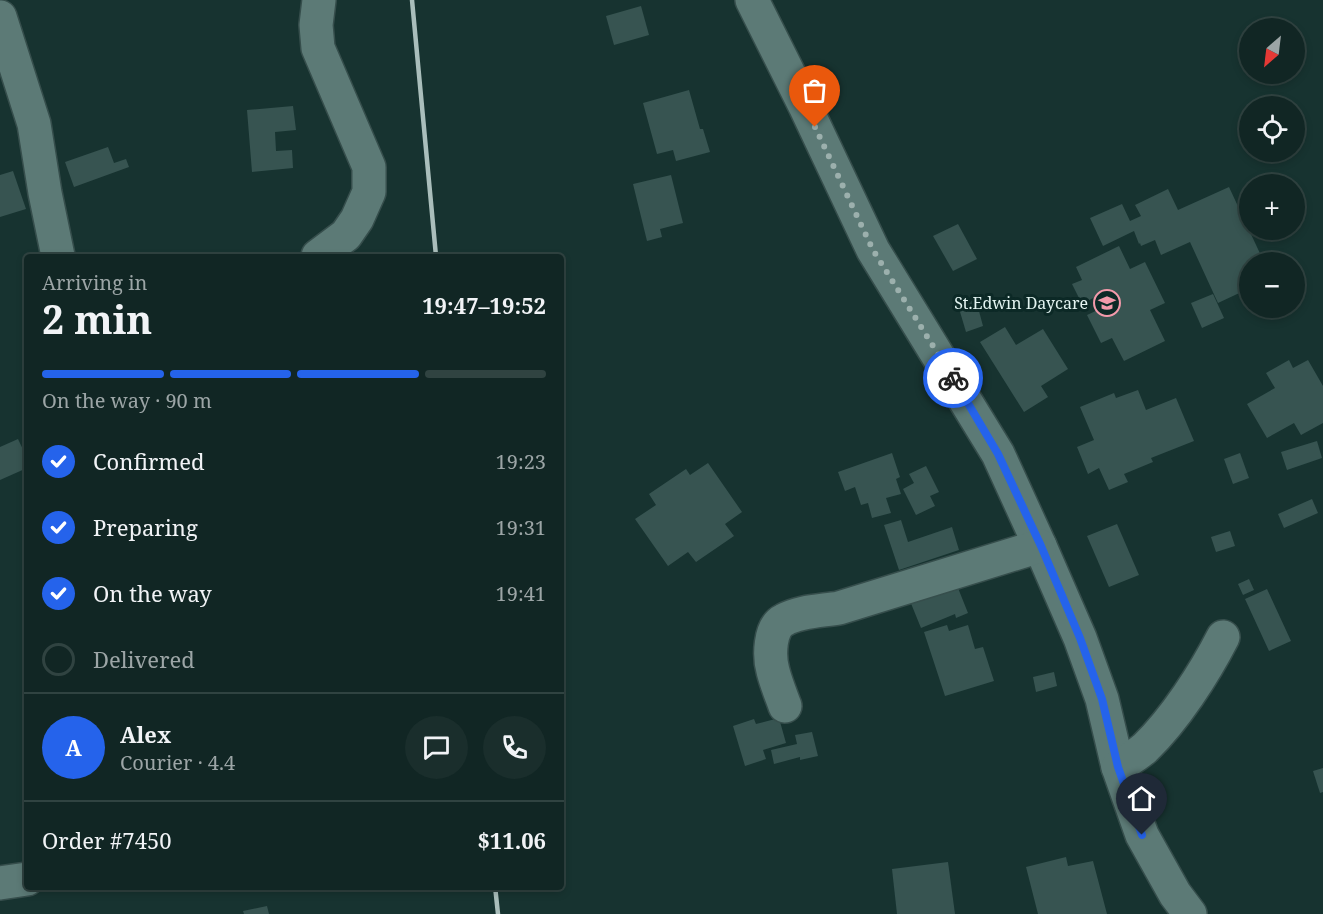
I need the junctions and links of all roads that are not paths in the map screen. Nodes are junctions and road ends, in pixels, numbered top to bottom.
1 (18, 0) edge
2 (319, 0) edge
3 (752, 0) edge
4 (0, 9) edge
5 (0, 17) edge
6 (57, 254) edge
7 (321, 254) edge
8 (1041, 546) junction
9 (1223, 637) dead end
10 (785, 706) dead end
11 (1118, 767) junction
12 (24, 879) edge
13 (0, 883) edge
14 (1190, 914) edge

1 - 4 street
2 - 7 street
3 - 8 street
5 - 6 street
8 - 10 street
8 - 11 street
9 - 11 street
11 - 14 street
12 - 13 street

